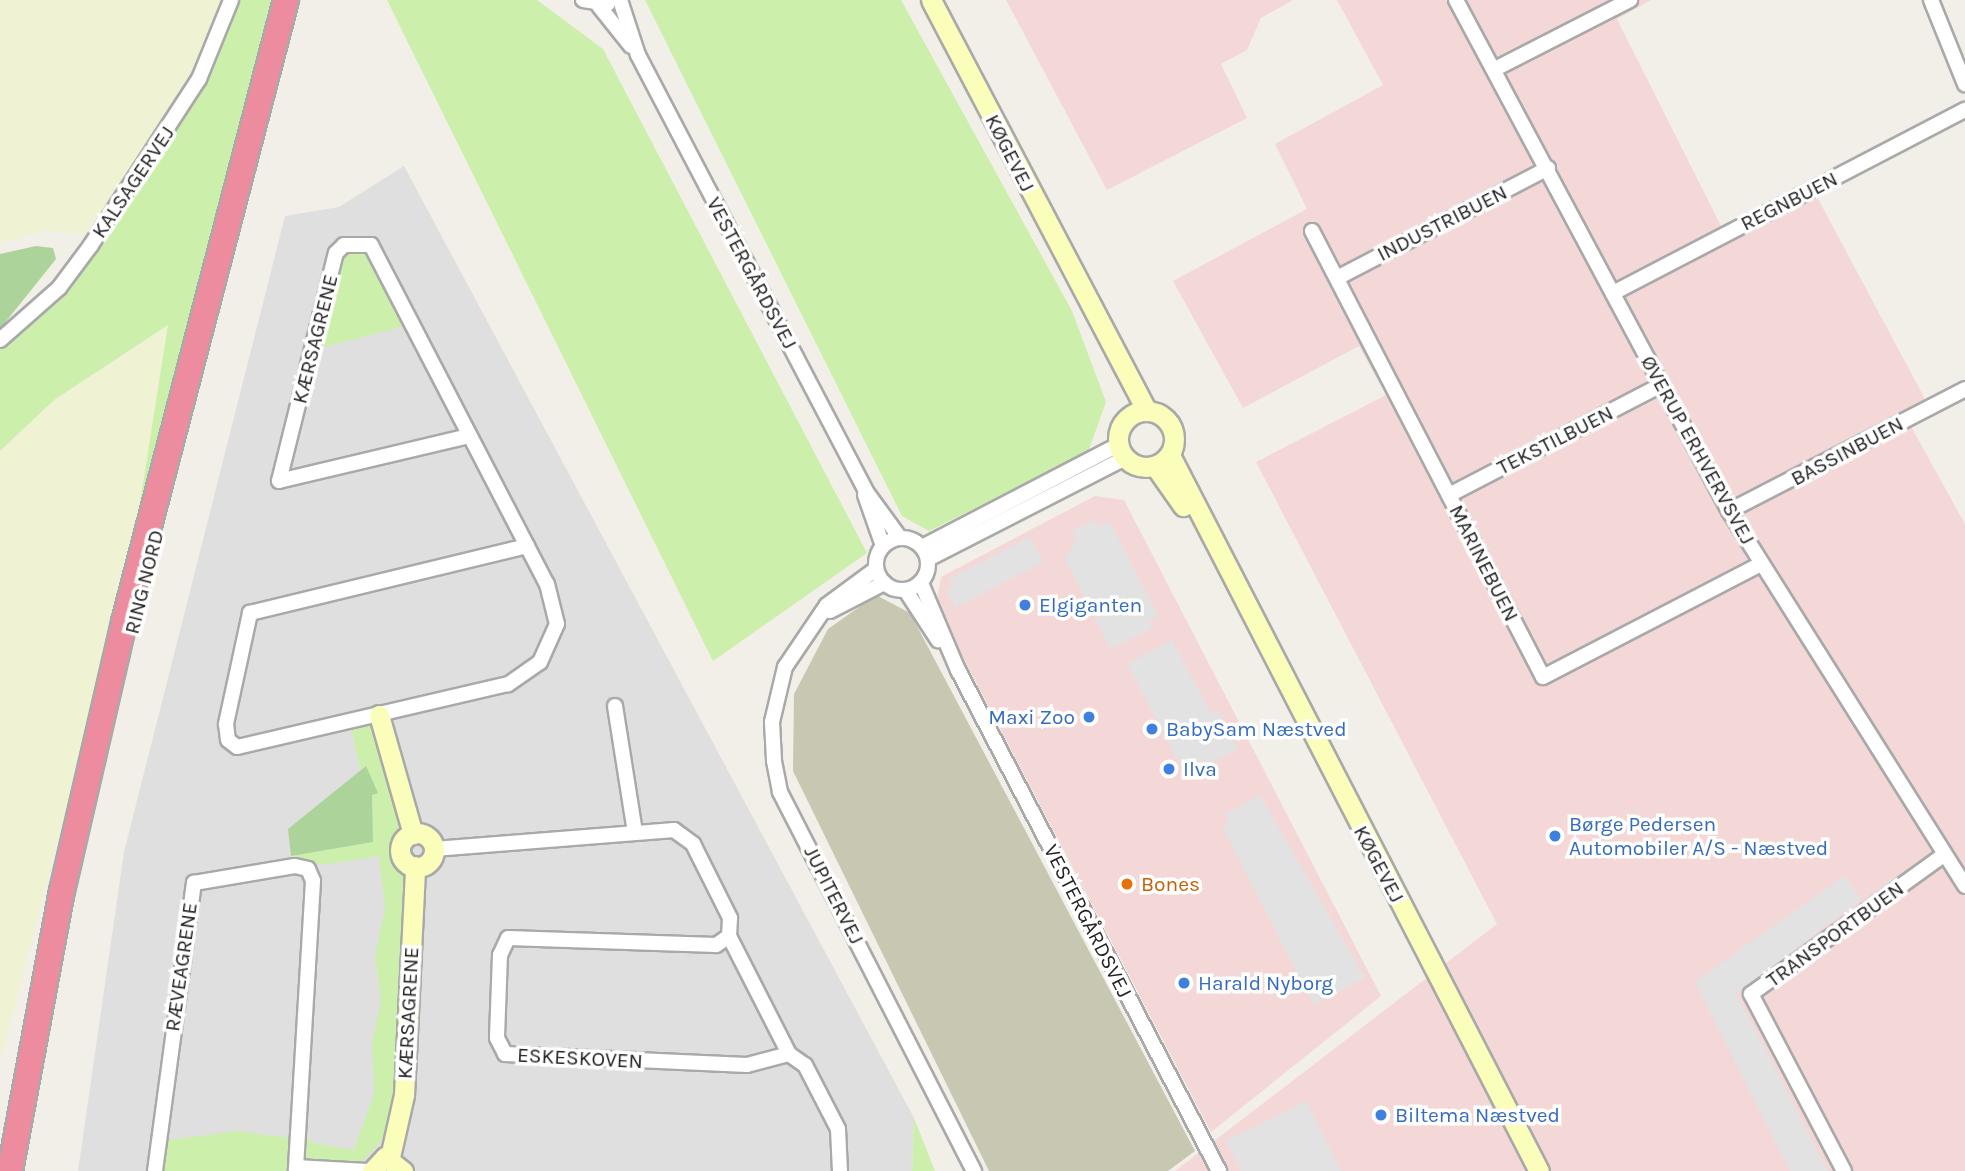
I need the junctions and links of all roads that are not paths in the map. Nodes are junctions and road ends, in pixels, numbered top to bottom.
1 (231, 0) edge
2 (277, 0) edge
3 (286, 0) edge
4 (295, 0) edge
5 (583, 0) edge
6 (614, 0) edge
7 (620, 0) edge
8 (932, 0) edge
9 (1456, 0) edge
10 (1630, 0) edge
11 (1931, 0) edge
12 (599, 6) junction
13 (638, 55) junction
14 (1495, 69) junction
15 (1965, 84) edge
16 (1965, 110) edge
17 (251, 121) junction
18 (1548, 168) junction
19 (1312, 231) dead end
20 (1336, 278) junction
21 (1613, 293) junction
22 (0, 340) edge
23 (1661, 385) junction
24 (1965, 389) edge
25 (1139, 413) junction
26 (469, 436) junction
27 (1121, 452) junction
28 (1163, 461) junction
29 (865, 490) junction
30 (1449, 495) junction
31 (1729, 511) junction
32 (900, 538) junction
33 (527, 546) junction
34 (883, 546) junction
35 (925, 553) junction
36 (1761, 564) junction
37 (876, 569) junction
38 (884, 583) junction
39 (921, 583) junction
40 (906, 591) junction
41 (823, 614) junction
42 (958, 670) junction
43 (615, 706) dead end
44 (379, 715) junction
45 (635, 832) junction
46 (413, 834) junction
47 (434, 849) junction
48 (1944, 855) junction
49 (415, 866) junction
50 (1964, 881) edge
51 (729, 936) junction
52 (789, 1054) junction
53 (397, 1164) edge
54 (296, 1169) edge
55 (10, 1171) edge
56 (23, 1171) edge
57 (155, 1171) edge
58 (370, 1171) edge
59 (840, 1171) edge
60 (974, 1171) edge
61 (1219, 1171) edge
62 (1539, 1171) edge
63 (1844, 1171) edge

1 - 22 street, KALSAGERVEJ
2 - 17 street
3 - 17 highway
4 - 56 highway, RING NORD
5 - 12 street
6 - 12 street
7 - 13 street, VESTERGÅRDSVEJ
8 - 25 street, KØGEVEJ
9 - 14 street, ØVERUP ERHVERVSVEJ
10 - 14 street
11 - 15 street
12 - 13 street, VESTERGÅRDSVEJ
13 - 29 street, VESTERGÅRDSVEJ
14 - 18 street, ØVERUP ERHVERVSVEJ
16 - 21 street, REGNBUEN
17 - 55 highway
18 - 20 street, INDUSTRIBUEN
18 - 21 street, ØVERUP ERHVERVSVEJ
19 - 20 street, MARINEBUEN
20 - 30 street, MARINEBUEN
21 - 23 street, ØVERUP ERHVERVSVEJ
23 - 30 street, TEKSTILBUEN
23 - 31 street, ØVERUP ERHVERVSVEJ
24 - 31 street, BASSINBUEN
25 - 27 street
25 - 28 street
26 - 26 street, KÆRSAGRENE
26 - 33 street, KÆRSAGRENE
27 - 28 street
27 - 35 street
28 - 62 street, KØGEVEJ
29 - 32 street, VESTERGÅRDSVEJ
29 - 34 street, VESTERGÅRDSVEJ
30 - 36 street, MARINEBUEN
31 - 36 street, ØVERUP ERHVERVSVEJ
32 - 34 street
32 - 35 street
33 - 44 street, KÆRSAGRENE
33 - 44 street, KÆRSAGRENE
34 - 37 street
35 - 39 street
36 - 48 street, ØVERUP ERHVERVSVEJ
37 - 38 street
37 - 41 street, JUPITERVEJ
38 - 40 street
38 - 41 street, JUPITERVEJ
39 - 40 street
39 - 42 street, VESTERGÅRDSVEJ
40 - 42 street, VESTERGÅRDSVEJ
41 - 60 street, JUPITERVEJ
42 - 61 street, VESTERGÅRDSVEJ
43 - 45 street
44 - 46 street
45 - 47 street
45 - 51 street
46 - 47 street
46 - 49 street
47 - 49 street
48 - 50 street, ØVERUP ERHVERVSVEJ
48 - 63 street, TRANSPORTBUEN
49 - 53 street, KÆRSAGRENE
51 - 52 street
51 - 52 street, ESKESKOVEN
52 - 59 street
53 - 58 street
54 - 57 street, RÆVEAGRENE
54 - 58 street, RÆVEAGRENE

